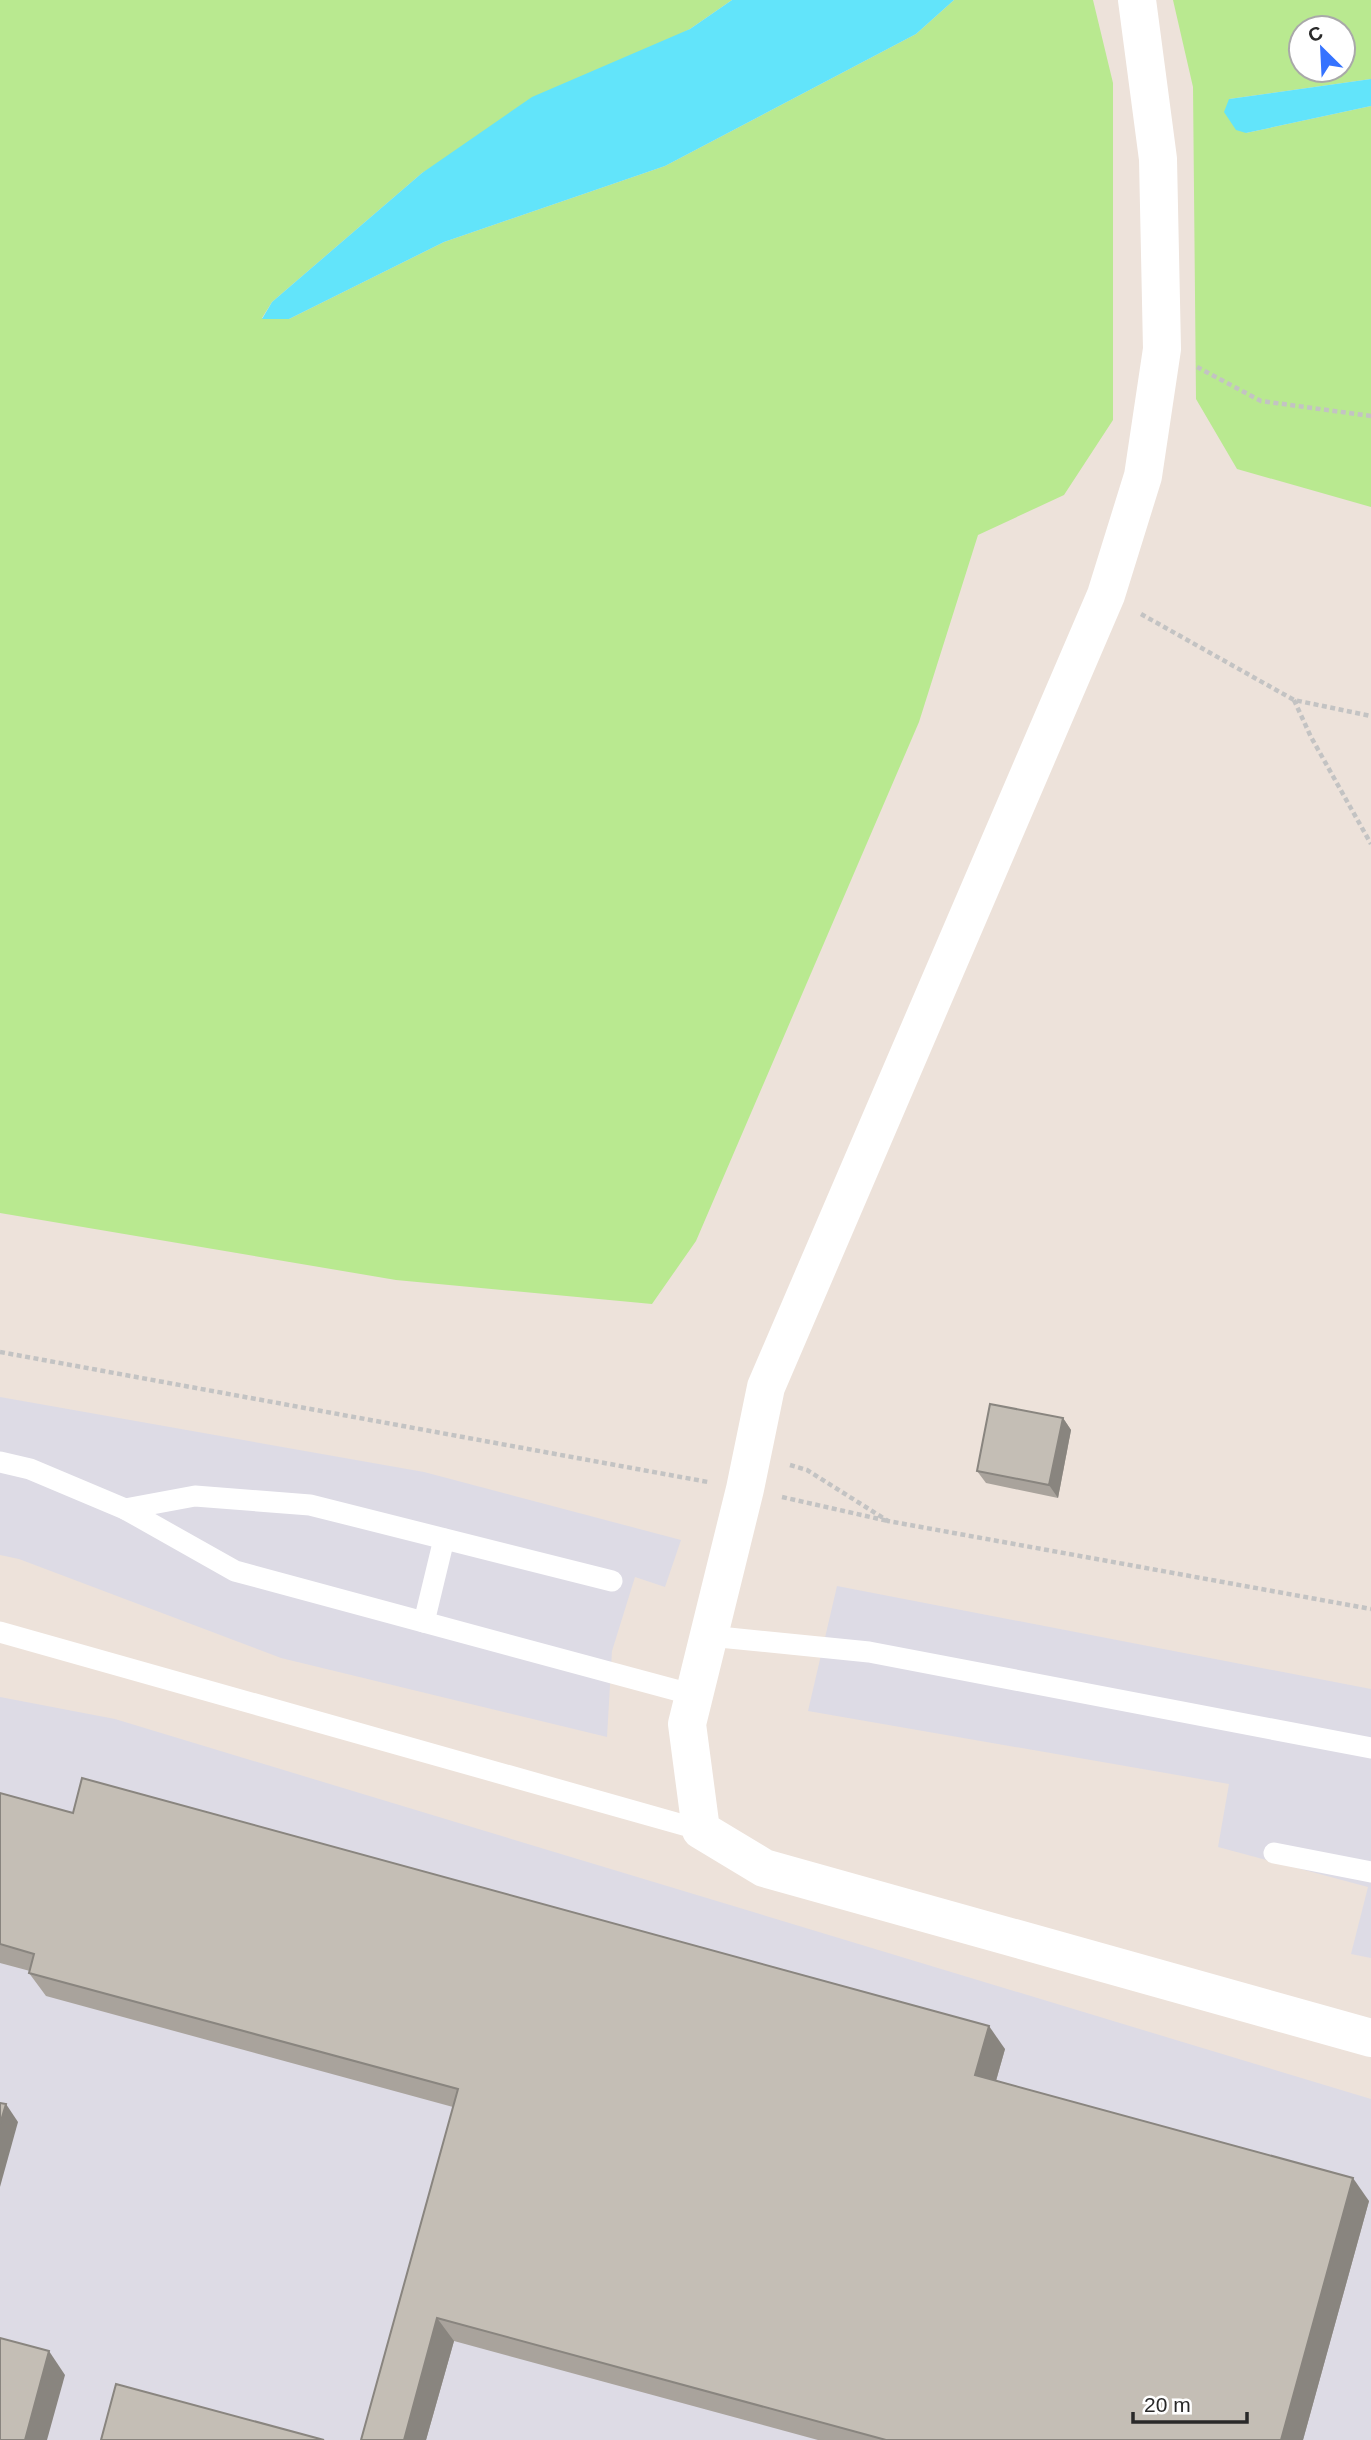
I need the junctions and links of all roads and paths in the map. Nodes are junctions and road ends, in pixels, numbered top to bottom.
1 (1137, 0) edge
2 (1162, 349) junction
3 (1371, 416) edge
4 (1106, 595) junction
5 (1294, 700) junction
6 (1371, 716) edge
7 (1371, 844) edge
8 (0, 1352) edge
9 (0, 1462) edge
10 (748, 1472) junction
11 (125, 1509) junction
12 (888, 1521) junction
13 (444, 1539) junction
14 (612, 1581) dead end
15 (1371, 1609) edge
16 (424, 1622) junction
17 (0, 1632) edge
18 (709, 1636) junction
19 (694, 1695) junction
20 (1371, 1748) edge
21 (701, 1830) junction
22 (1274, 1853) dead end
23 (1371, 1872) edge
24 (1371, 2038) edge

1 - 2 street
2 - 3 path
2 - 4 street
4 - 5 path
4 - 10 street
5 - 6 path
5 - 7 path
8 - 10 path
9 - 11 lane
10 - 12 path
10 - 12 path
10 - 18 street
11 - 13 lane
11 - 16 lane
12 - 15 path
13 - 14 lane
13 - 16 lane
16 - 19 lane
17 - 21 lane
18 - 19 street
18 - 20 lane
19 - 21 street
21 - 24 street
22 - 23 lane

